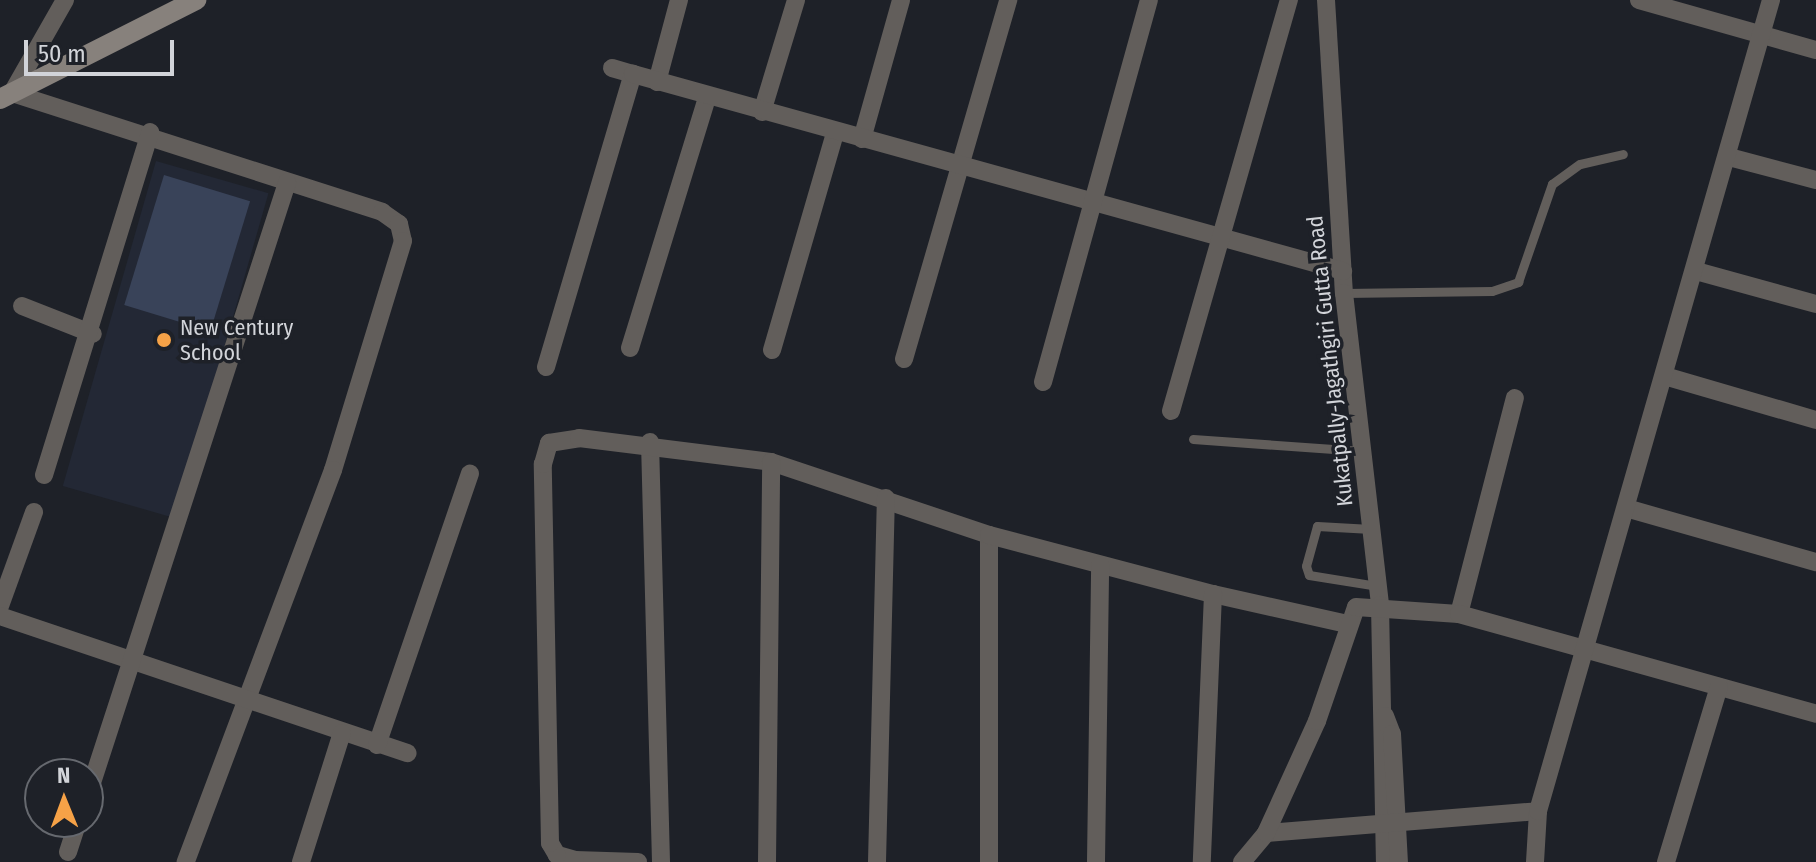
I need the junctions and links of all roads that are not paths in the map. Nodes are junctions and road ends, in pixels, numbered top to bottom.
1 (65, 0) edge
2 (196, 0) edge
3 (679, 0) edge
4 (796, 0) edge
5 (901, 0) edge
6 (1008, 0) edge
7 (1149, 0) edge
8 (1289, 0) edge
9 (1326, 0) edge
10 (1771, 0) edge
11 (1650, 1) edge
12 (1761, 33) junction
13 (1816, 50) edge
14 (612, 68) dead end
15 (633, 74) junction
16 (657, 82) junction
17 (6, 96) edge
18 (707, 98) junction
19 (762, 112) junction
20 (150, 132) junction
21 (835, 133) junction
22 (862, 139) junction
23 (1623, 154) dead end
24 (1729, 157) junction
25 (963, 169) junction
26 (1816, 180) edge
27 (287, 183) junction
28 (1091, 204) junction
29 (1218, 235) junction
30 (1343, 271) junction
31 (1696, 271) junction
32 (1344, 293) junction
33 (1816, 304) edge
34 (22, 306) dead end
35 (93, 334) junction
36 (630, 348) dead end
37 (772, 350) dead end
38 (904, 359) dead end
39 (546, 367) dead end
40 (1668, 377) junction
41 (1043, 382) dead end
42 (1515, 398) dead end
43 (1171, 411) dead end
44 (1816, 420) edge
45 (1193, 439) dead end
46 (650, 442) junction
47 (1362, 451) junction
48 (771, 462) junction
49 (470, 474) dead end
50 (44, 475) dead end
51 (886, 498) junction
52 (1626, 508) junction
53 (34, 512) dead end
54 (1371, 529) junction
55 (989, 535) junction
56 (1816, 562) edge
57 (1100, 565) junction
58 (1213, 594) junction
59 (1379, 595) junction
60 (0, 606) edge
61 (1459, 614) junction
62 (0, 616) edge
63 (1347, 624) junction
64 (1583, 649) junction
65 (134, 664) junction
66 (1719, 687) junction
67 (245, 702) junction
68 (1816, 714) edge
69 (342, 733) junction
70 (377, 745) junction
71 (408, 753) dead end
72 (101, 758) edge
73 (1538, 811) junction
74 (1390, 824) junction
75 (1266, 833) junction
76 (73, 838) edge
77 (68, 852) dead end
78 (1247, 859) edge
79 (186, 862) edge
80 (301, 862) edge
81 (638, 862) edge
82 (661, 862) edge
83 (767, 862) edge
84 (877, 862) edge
85 (989, 862) edge
86 (1096, 862) edge
87 (1202, 862) edge
88 (1385, 862) edge
89 (1399, 862) edge
90 (1535, 862) edge
91 (1666, 862) edge

1 - 17 street
2 - 17 street
3 - 16 street
4 - 19 street
5 - 22 street
6 - 25 street
7 - 28 street
8 - 29 street
9 - 30 street, Kukatpally-Jagathgiri Gutta Road
10 - 12 street
11 - 12 street
12 - 13 street
12 - 24 street
14 - 15 street
15 - 16 street
15 - 39 street
16 - 18 street
17 - 20 street
18 - 19 street
18 - 36 street
19 - 21 street
20 - 27 street
20 - 35 street
21 - 22 street
21 - 37 street
22 - 25 street
23 - 32 lane
24 - 26 street
24 - 31 street
25 - 28 street
25 - 38 street
27 - 65 street
27 - 67 street
28 - 29 street
28 - 41 street
29 - 30 street
29 - 43 street
30 - 32 street, Kukatpally-Jagathgiri Gutta Road
31 - 33 street
31 - 40 street
32 - 47 street, Kukatpally-Jagathgiri Gutta Road
34 - 35 street
35 - 50 street
40 - 44 street
40 - 52 street
42 - 61 street
45 - 47 lane
46 - 48 street
46 - 81 street
46 - 82 street
47 - 54 street, Kukatpally-Jagathgiri Gutta Road
48 - 51 street
48 - 83 street
49 - 70 street
51 - 55 street
51 - 84 street
52 - 56 street
52 - 64 street
53 - 60 street
54 - 59 street, Kukatpally-Jagathgiri Gutta Road
54 - 59 lane
55 - 57 street
55 - 85 street
57 - 58 street
57 - 86 street
58 - 63 street
58 - 87 street
59 - 61 street
59 - 63 street
59 - 74 street, Kukatpally-Jagathgiri Gutta Road
61 - 64 street
62 - 65 street
63 - 75 street
64 - 66 street
64 - 73 street
65 - 67 street
65 - 72 street
66 - 68 street
66 - 91 street
67 - 69 street
67 - 79 street
69 - 70 street
69 - 80 street
70 - 71 street
73 - 74 street
73 - 90 street
74 - 75 street
74 - 88 street
74 - 89 street
75 - 78 street
76 - 77 street

